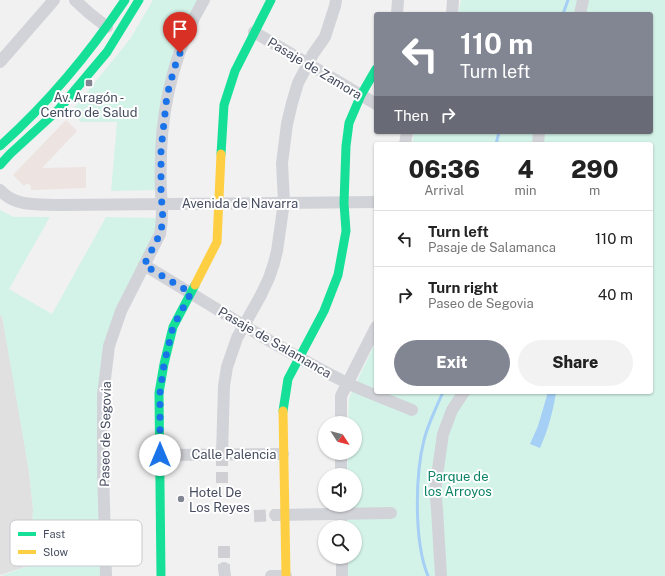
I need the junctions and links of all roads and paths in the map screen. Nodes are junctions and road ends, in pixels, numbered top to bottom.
1 (54, 0) edge
2 (75, 0) edge
3 (124, 0) edge
4 (139, 0) edge
5 (204, 0) edge
6 (271, 0) edge
7 (336, 0) edge
8 (398, 0) edge
9 (453, 0) edge
10 (583, 0) edge
11 (397, 12) edge
12 (452, 12) edge
13 (580, 12) edge
14 (107, 26) junction
15 (254, 32) junction
16 (0, 62) edge
17 (308, 64) junction
18 (374, 72) edge
19 (361, 95) junction
20 (374, 103) edge
21 (0, 146) edge
22 (0, 165) edge
23 (0, 190) edge
24 (5, 197) edge
25 (219, 202) junction
26 (284, 202) junction
27 (344, 202) junction
28 (374, 202) edge
29 (162, 204) junction
30 (144, 265) junction
31 (191, 293) junction
32 (244, 326) junction
33 (374, 332) edge
34 (300, 357) junction
35 (348, 383) junction
36 (374, 394) edge
37 (374, 394) edge
38 (463, 394) edge
39 (412, 410) dead end
40 (341, 416) edge
41 (222, 454) junction
42 (283, 454) junction
43 (160, 455) junction
44 (362, 511) edge
45 (318, 512) edge
46 (391, 513) dead end
47 (280, 515) junction
48 (104, 520) edge
49 (342, 564) edge
50 (106, 566) edge
51 (106, 576) edge
52 (162, 576) edge
53 (272, 576) edge
54 (286, 576) edge
55 (342, 576) edge
56 (441, 576) edge

1 - 16 street
2 - 14 street
3 - 14 street
4 - 22 street
5 - 29 street, Paseo de Segovia
6 - 15 street
7 - 17 street
8 - 11 street
9 - 12 street
10 - 13 street
14 - 21 street
15 - 17 street, Pasaje de Zamora
15 - 25 street
17 - 19 street, Pasaje de Zamora
17 - 26 street
18 - 19 street
19 - 20 street, Pasaje de Zamora
19 - 27 street
23 - 24 street
24 - 29 street, Avenida de Navarra
25 - 26 street, Avenida de Navarra
25 - 29 street, Avenida de Navarra
25 - 31 street
26 - 27 street, Avenida de Navarra
26 - 32 street
27 - 28 street, Avenida de Navarra
27 - 34 street
29 - 30 street, Paseo de Segovia
30 - 31 street, Pasaje de Salamanca
30 - 48 street, Paseo de Segovia
31 - 32 street, Pasaje de Salamanca
31 - 43 street
32 - 34 street, Pasaje de Salamanca
32 - 41 street
33 - 35 street
34 - 35 street, Pasaje de Salamanca
34 - 42 street
35 - 37 street, Pasaje de Salamanca
35 - 40 street
36 - 39 street, Pasaje de Salamanca
38 - 56 street
41 - 42 street, Calle Palencia
41 - 43 street, Calle Palencia
42 - 47 street
43 - 52 street
44 - 46 street
45 - 47 street
47 - 54 street
49 - 55 street
50 - 51 street, Paseo de Segovia
53 - 54 street

